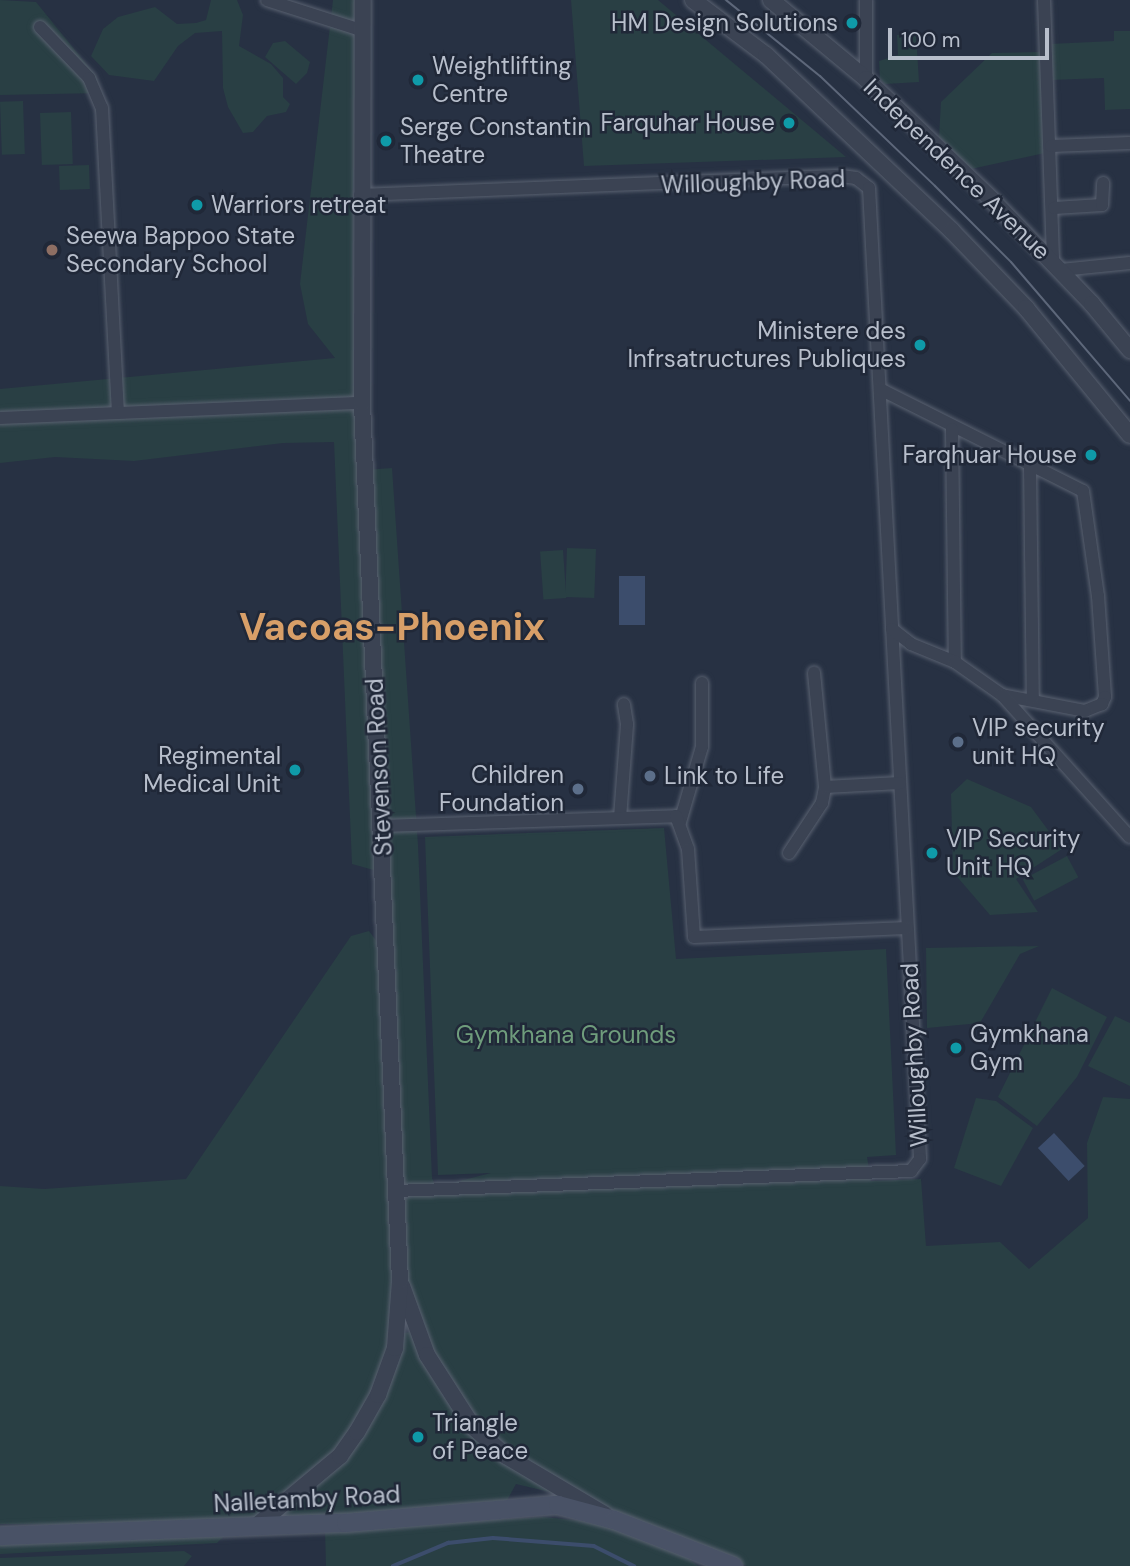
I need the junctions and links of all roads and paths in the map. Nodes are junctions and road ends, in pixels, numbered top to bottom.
1 (267, 0) edge
2 (363, 0) edge
3 (693, 0) edge
4 (771, 0) edge
5 (866, 0) edge
6 (1044, 0) edge
7 (40, 27) dead end
8 (361, 30) junction
9 (866, 79) junction
10 (1130, 143) edge
11 (1051, 146) junction
12 (1103, 183) dead end
13 (360, 195) junction
14 (1054, 208) junction
15 (1130, 263) edge
16 (1057, 266) junction
17 (1130, 350) edge
18 (880, 389) junction
19 (362, 403) junction
20 (118, 410) junction
21 (0, 418) edge
22 (953, 429) junction
23 (1130, 435) edge
24 (1030, 466) junction
25 (892, 629) junction
26 (933, 652) junction
27 (895, 659) junction
28 (955, 662) junction
29 (814, 673) dead end
30 (702, 683) dead end
31 (1002, 695) junction
32 (1033, 698) junction
33 (624, 704) dead end
34 (900, 783) junction
35 (825, 787) junction
36 (620, 818) junction
37 (680, 822) junction
38 (382, 826) junction
39 (1130, 837) edge
40 (789, 853) dead end
41 (907, 928) junction
42 (396, 1191) junction
43 (400, 1281) junction
44 (614, 1520) junction
45 (256, 1527) junction
46 (0, 1528) edge
47 (101, 1533) junction
48 (0, 1536) edge
49 (733, 1566) edge

1 - 8 street
2 - 8 street, Stevenson Road
3 - 23 street
4 - 9 street, Independence Avenue
5 - 9 street
6 - 11 street
7 - 20 street
8 - 13 street, Stevenson Road
9 - 16 street, Independence Avenue
10 - 11 street
11 - 14 street
12 - 14 street
13 - 18 street, Willoughby Road
13 - 19 street, Stevenson Road
14 - 16 street
15 - 16 street
16 - 17 street, Independence Avenue
18 - 22 street
18 - 25 street, Willoughby Road
19 - 20 street
19 - 38 street, Stevenson Road
20 - 21 street
22 - 24 street
22 - 28 street
24 - 32 street
24 - 32 street
25 - 26 street
25 - 27 street, Willoughby Road
26 - 27 street
26 - 28 street
27 - 34 street, Willoughby Road
28 - 31 street
29 - 35 street
30 - 37 street
31 - 32 street
31 - 39 street
33 - 36 street
34 - 35 street
34 - 41 street, Willoughby Road
35 - 40 street
36 - 37 street
36 - 38 street
37 - 41 street
38 - 42 street, Stevenson Road
41 - 42 street, Willoughby Road
42 - 43 street, Stevenson Road
43 - 44 street, Stevenson Road
43 - 45 street, Stevenson Road
44 - 45 main road, Nalletamby Road
44 - 49 main road, Nalletamby Road
45 - 47 main road, Nalletamby Road
46 - 47 main road
47 - 48 main road, Nalletamby Road

